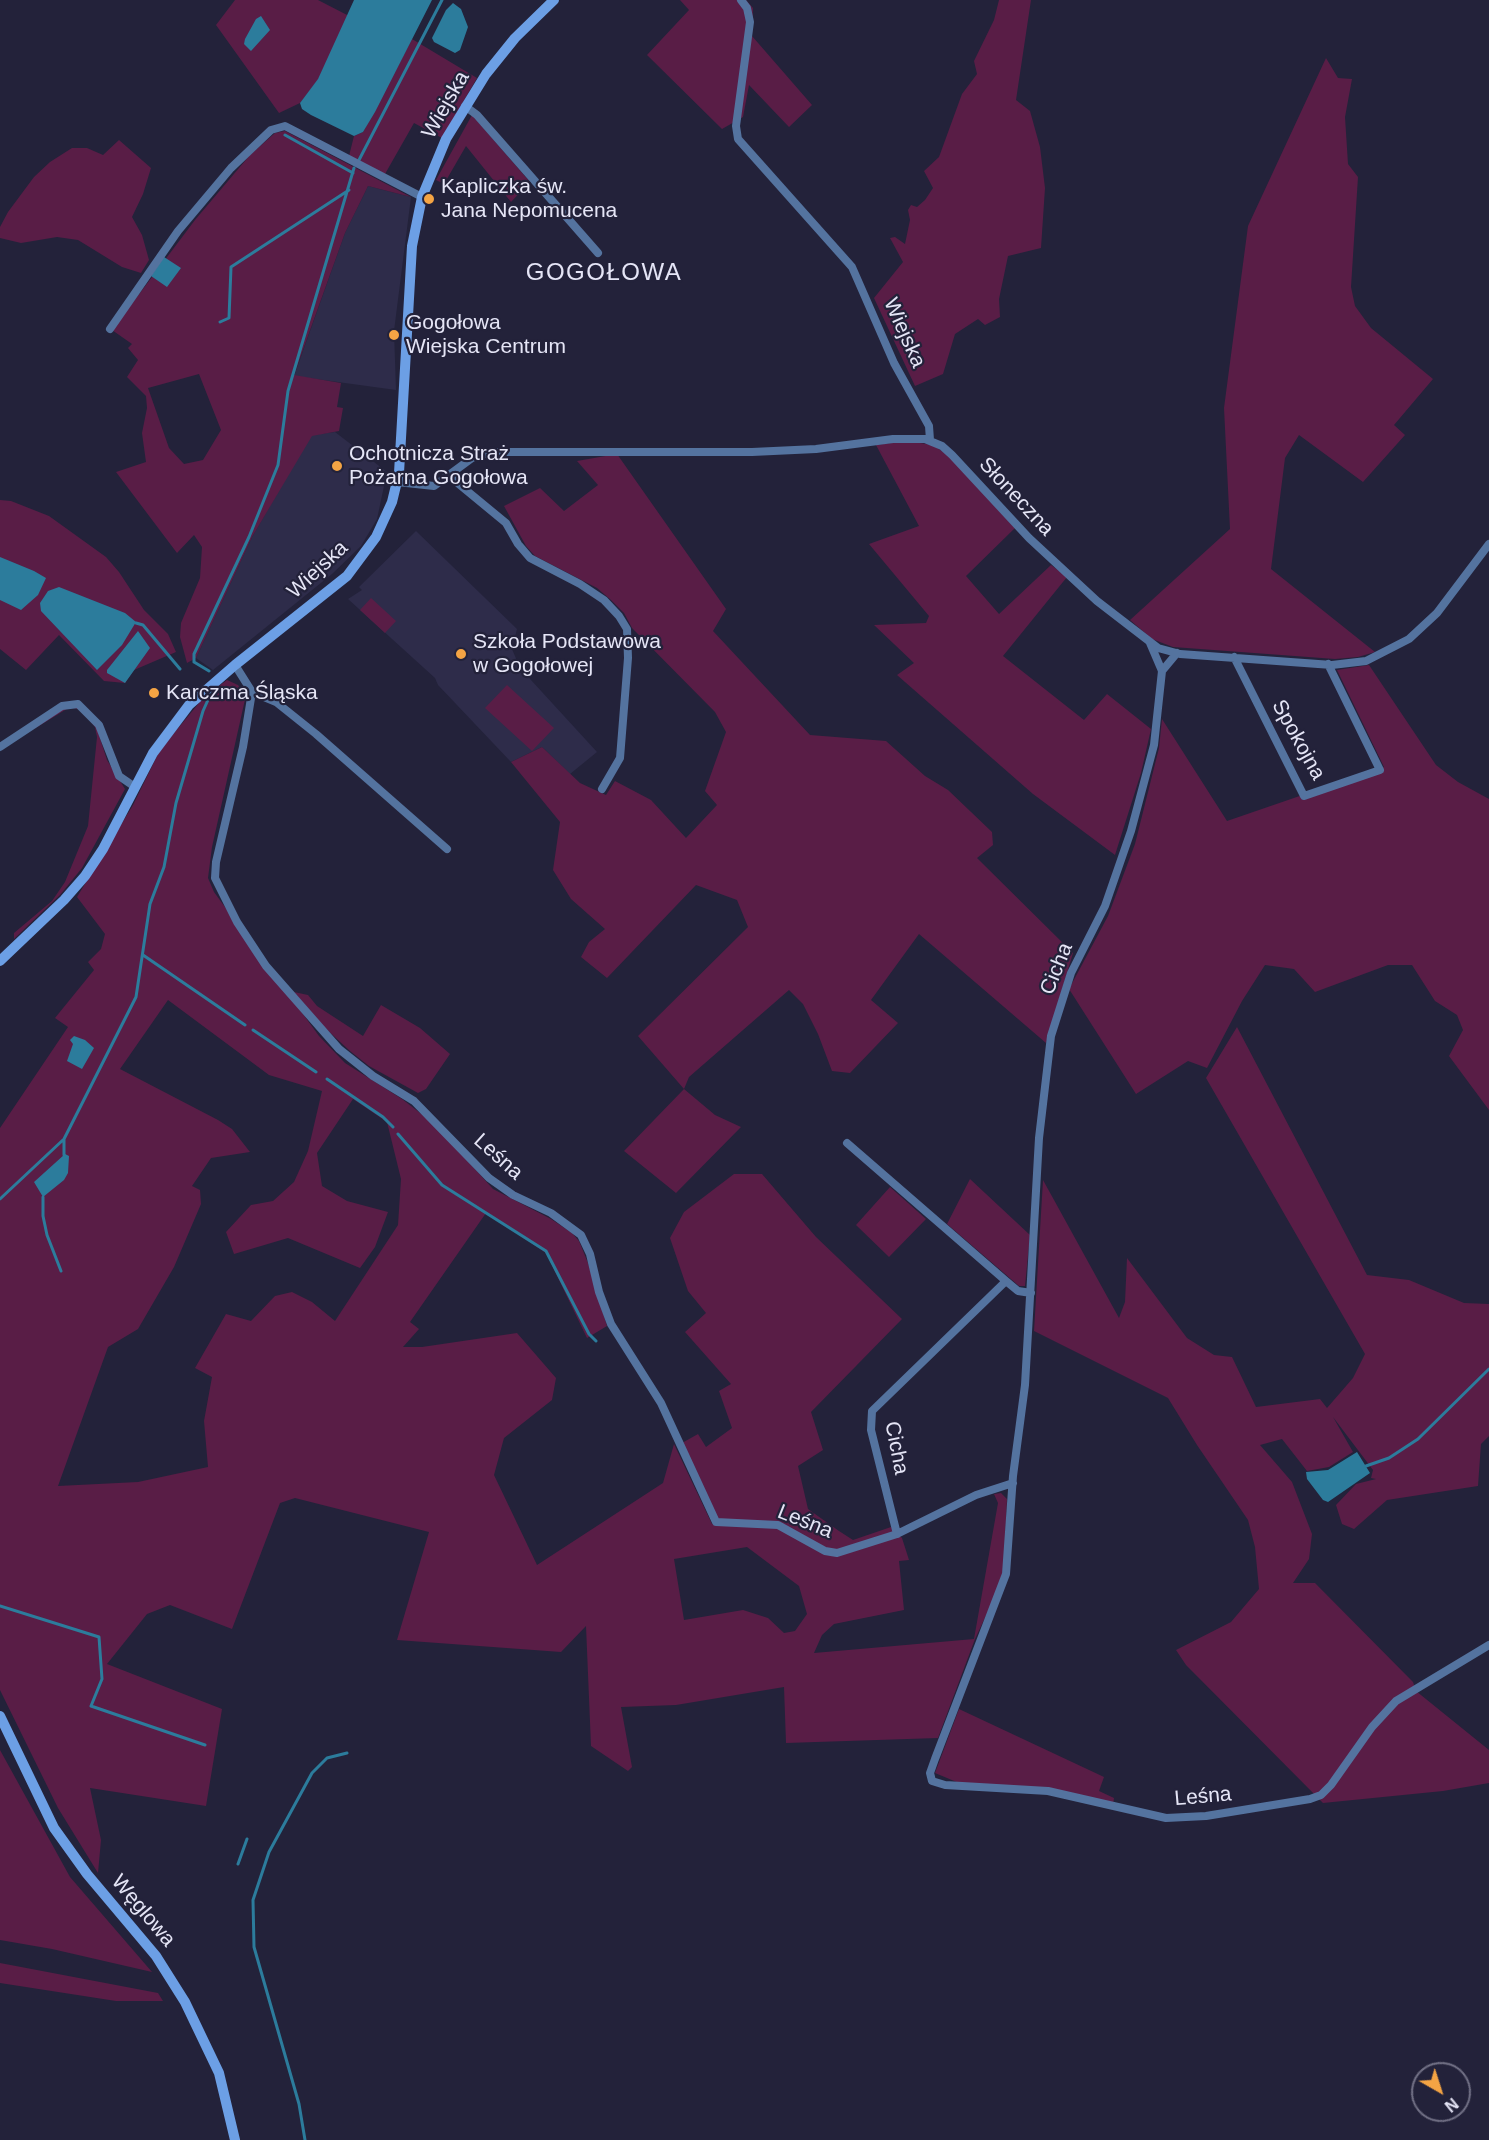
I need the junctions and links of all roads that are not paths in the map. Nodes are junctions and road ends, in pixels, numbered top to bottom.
1 (554, 0) edge
2 (741, 0) edge
3 (465, 106) junction
4 (422, 197) junction
5 (598, 253) dead end
6 (110, 329) dead end
7 (930, 440) junction
8 (449, 476) junction
9 (397, 482) junction
10 (1489, 544) edge
11 (1150, 643) junction
12 (1177, 653) junction
13 (1234, 657) junction
14 (234, 664) junction
15 (1328, 664) junction
16 (1162, 671) junction
17 (252, 692) junction
18 (0, 747) edge
19 (135, 787) junction
20 (602, 789) dead end
21 (447, 849) dead end
22 (0, 961) edge
23 (847, 1143) dead end
24 (1006, 1281) junction
25 (1031, 1293) junction
26 (1013, 1484) junction
27 (897, 1534) junction
28 (1489, 1645) edge
29 (0, 1716) edge
30 (235, 2140) edge

1 - 3 street, Wiejska
2 - 7 street, Wiejska
3 - 4 street, Wiejska
3 - 5 street
4 - 6 street
4 - 9 street, Wiejska
7 - 8 street
7 - 11 street, Słoneczna
8 - 9 street
8 - 20 street
9 - 14 street, Wiejska
10 - 15 street, Słoneczna
11 - 12 street, Słoneczna
11 - 16 street, Cicha
12 - 13 street, Słoneczna
12 - 16 street
13 - 15 street, Słoneczna
13 - 15 street, Spokojna
14 - 17 street
14 - 19 street, Wiejska
16 - 25 street, Cicha
17 - 21 street
17 - 27 street, Leśna
18 - 19 street
19 - 22 street, Wiejska
23 - 24 street
24 - 25 street
24 - 27 street, Cicha
25 - 26 street, Leśna
26 - 27 street
26 - 28 street, Leśna
29 - 30 street, Węglowa

